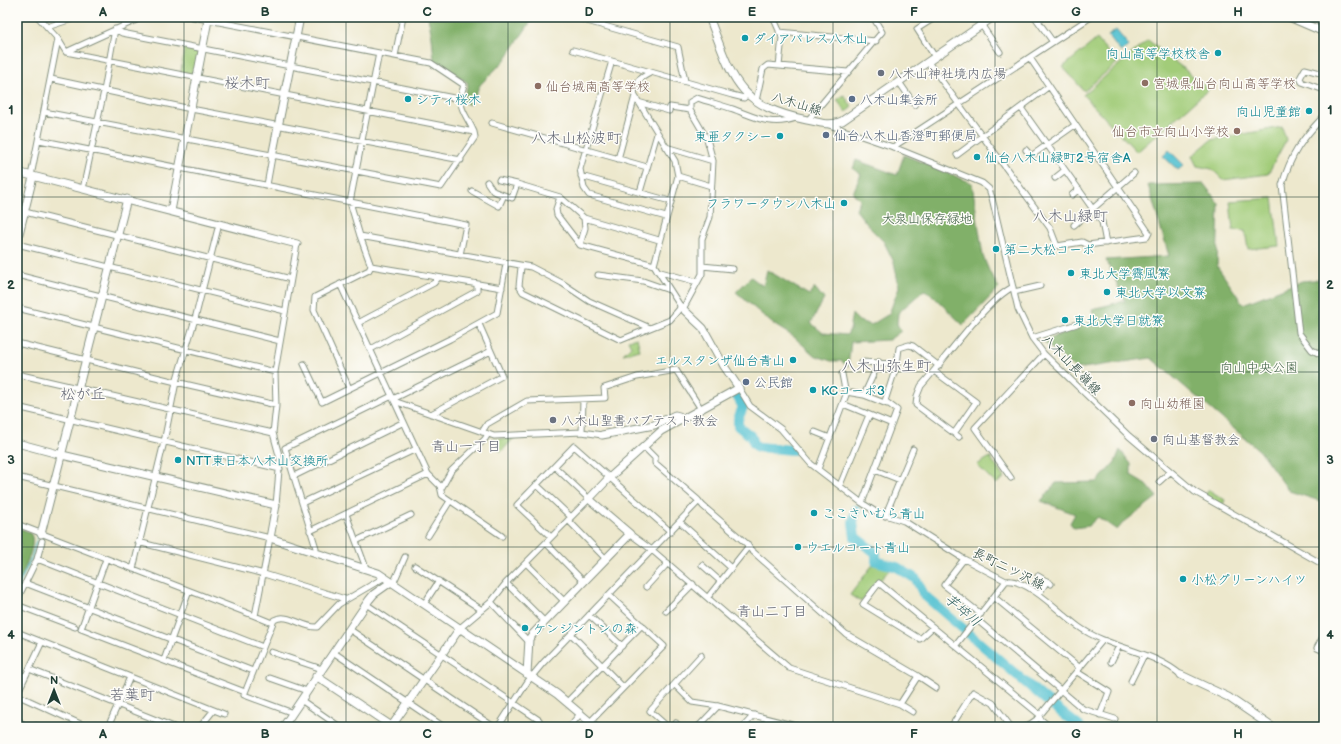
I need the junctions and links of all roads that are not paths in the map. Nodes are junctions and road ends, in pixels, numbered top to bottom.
1 (38, 17) edge
2 (78, 17) edge
3 (143, 17) edge
4 (193, 17) edge
5 (300, 17) edge
6 (403, 17) edge
7 (573, 17) edge
8 (709, 17) edge
9 (773, 17) edge
10 (873, 17) edge
11 (936, 17) edge
12 (976, 17) edge
13 (993, 17) edge
14 (1044, 17) edge
15 (1091, 17) edge
16 (1289, 17) edge
17 (1036, 19) edge
18 (208, 20) junction
19 (981, 25) junction
20 (47, 26) junction
21 (115, 29) junction
22 (779, 32) junction
23 (1324, 32) edge
24 (296, 37) junction
25 (58, 39) junction
26 (876, 40) junction
27 (1053, 42) junction
28 (203, 49) junction
29 (573, 50) dead end
30 (66, 52) junction
31 (1000, 52) dead end
32 (379, 53) junction
33 (395, 56) junction
34 (936, 57) junction
35 (1030, 58) junction
36 (110, 61) junction
37 (612, 61) junction
38 (928, 62) junction
39 (290, 66) junction
40 (779, 66) junction
41 (848, 72) junction
42 (650, 73) junction
43 (1324, 74) edge
44 (197, 78) junction
45 (51, 79) junction
46 (685, 81) junction
47 (374, 82) junction
48 (899, 82) junction
49 (1048, 87) junction
50 (104, 90) junction
51 (1324, 90) edge
52 (747, 94) junction
53 (284, 95) junction
54 (635, 96) junction
55 (459, 99) junction
56 (756, 101) junction
57 (638, 102) junction
58 (960, 104) junction
59 (915, 105) dead end
60 (1021, 108) junction
61 (191, 109) junction
62 (690, 110) junction
63 (368, 111) junction
64 (44, 112) junction
65 (1324, 116) edge
66 (796, 118) junction
67 (808, 120) junction
68 (97, 122) junction
69 (492, 124) dead end
70 (279, 125) junction
71 (829, 125) junction
72 (1075, 125) junction
73 (474, 132) junction
74 (657, 134) junction
75 (984, 135) junction
76 (39, 140) junction
77 (185, 140) junction
78 (363, 140) junction
79 (1048, 145) junction
80 (666, 147) junction
81 (893, 147) junction
82 (91, 150) junction
83 (586, 150) junction
84 (1026, 150) dead end
85 (957, 155) dead end
86 (272, 157) junction
87 (618, 159) junction
88 (461, 160) junction
89 (713, 161) junction
90 (647, 167) junction
91 (179, 168) junction
92 (1065, 170) junction
93 (17, 172) edge
94 (356, 172) junction
95 (1134, 173) dead end
96 (32, 176) junction
97 (581, 176) junction
98 (678, 176) junction
99 (1055, 178) dead end
100 (499, 180) dead end
101 (487, 182) dead end
102 (518, 184) junction
103 (268, 185) junction
104 (711, 186) junction
105 (1119, 186) junction
106 (83, 188) junction
107 (1079, 189) junction
108 (472, 191) dead end
109 (640, 192) junction
110 (1072, 195) dead end
111 (504, 196) junction
112 (560, 197) junction
113 (127, 199) junction
114 (670, 201) junction
115 (350, 202) junction
116 (1093, 208) junction
117 (17, 210) edge
118 (171, 210) junction
119 (25, 212) junction
120 (666, 217) junction
121 (584, 218) junction
122 (219, 224) junction
123 (1074, 225) dead end
124 (117, 235) junction
125 (360, 236) junction
126 (659, 240) junction
127 (17, 243) edge
128 (1106, 243) junction
129 (297, 244) joint
130 (580, 245) junction
131 (460, 255) junction
132 (210, 258) junction
133 (506, 264) junction
134 (654, 265) junction
135 (371, 266) junction
136 (702, 266) junction
137 (110, 267) junction
138 (521, 267) junction
139 (733, 269) dead end
140 (658, 271) junction
141 (17, 274) edge
142 (598, 275) dead end
143 (438, 278) junction
144 (291, 279) junction
145 (697, 282) junction
146 (340, 284) junction
147 (478, 284) junction
148 (1040, 286) dead end
149 (502, 288) junction
150 (202, 290) junction
151 (669, 290) junction
152 (1013, 290) junction
153 (102, 296) junction
154 (17, 308) edge
155 (682, 308) junction
156 (285, 311) junction
157 (195, 319) junction
158 (358, 323) junction
159 (479, 324) junction
160 (1077, 324) dead end
161 (94, 328) junction
162 (650, 328) junction
163 (1032, 338) junction
164 (280, 342) junction
165 (17, 343) edge
166 (371, 349) junction
167 (185, 350) junction
168 (491, 351) junction
169 (1044, 354) junction
170 (1324, 356) edge
171 (86, 360) junction
172 (862, 362) dead end
173 (879, 362) junction
174 (304, 364) dead end
175 (897, 364) junction
176 (939, 366) junction
177 (934, 371) junction
178 (275, 372) junction
179 (381, 373) junction
180 (17, 374) edge
181 (842, 374) dead end
182 (176, 382) junction
183 (349, 388) junction
184 (739, 388) junction
185 (78, 389) junction
186 (846, 392) junction
187 (864, 395) junction
188 (393, 399) junction
189 (583, 400) junction
190 (844, 404) junction
191 (887, 404) junction
192 (276, 405) junction
193 (17, 407) edge
194 (701, 409) junction
195 (170, 410) junction
196 (431, 414) junction
197 (869, 415) junction
198 (70, 420) junction
199 (682, 420) junction
200 (404, 422) junction
201 (892, 424) junction
202 (482, 432) junction
203 (582, 432) junction
204 (815, 432) dead end
205 (954, 432) junction
206 (273, 433) junction
207 (488, 434) junction
208 (602, 435) joint
209 (959, 437) dead end
210 (830, 438) junction
211 (164, 442) junction
212 (17, 443) edge
213 (644, 447) junction
214 (416, 449) junction
215 (913, 449) dead end
216 (62, 455) junction
217 (555, 467) junction
218 (280, 469) junction
219 (818, 469) junction
220 (876, 470) junction
221 (1170, 472) junction
222 (428, 474) junction
223 (294, 476) junction
224 (17, 477) edge
225 (155, 477) junction
226 (609, 478) junction
227 (1011, 478) dead end
228 (900, 480) junction
229 (1159, 482) dead end
230 (536, 485) junction
231 (54, 486) junction
232 (840, 486) junction
233 (441, 489) junction
234 (589, 499) junction
235 (450, 501) junction
236 (699, 501) junction
237 (862, 502) junction
238 (302, 503) junction
239 (276, 505) junction
240 (147, 508) junction
241 (346, 514) junction
242 (410, 515) dead end
243 (885, 516) junction
244 (570, 519) junction
245 (680, 522) junction
246 (17, 524) edge
247 (310, 531) junction
248 (671, 532) junction
249 (630, 534) junction
250 (428, 536) dead end
251 (502, 536) dead end
252 (42, 537) junction
253 (551, 537) junction
254 (270, 538) junction
255 (356, 541) junction
256 (138, 542) junction
257 (546, 543) junction
258 (748, 547) junction
259 (652, 550) junction
260 (315, 552) junction
261 (405, 557) dead end
262 (37, 559) junction
263 (106, 559) junction
264 (964, 559) junction
265 (606, 560) junction
266 (526, 563) junction
267 (668, 563) junction
268 (702, 565) dead end
269 (1324, 565) edge
270 (415, 566) dead end
271 (366, 568) junction
272 (731, 568) junction
273 (133, 569) junction
274 (264, 574) junction
275 (1038, 576) dead end
276 (385, 577) junction
277 (439, 581) junction
278 (720, 581) junction
279 (1006, 581) junction
280 (506, 582) junction
281 (584, 582) junction
282 (25, 583) junction
283 (392, 583) junction
284 (97, 584) junction
285 (693, 584) junction
286 (646, 587) dead end
287 (189, 591) junction
288 (609, 594) junction
289 (1039, 594) junction
290 (708, 597) junction
291 (994, 597) junction
292 (345, 599) junction
293 (17, 600) edge
294 (490, 602) junction
295 (565, 602) junction
296 (366, 604) junction
297 (424, 604) junction
298 (17, 605) edge
299 (89, 608) junction
300 (482, 610) junction
301 (666, 611) dead end
302 (981, 614) junction
303 (589, 615) junction
304 (180, 616) junction
305 (255, 616) junction
306 (976, 619) junction
307 (545, 622) junction
308 (272, 623) junction
309 (642, 625) junction
310 (75, 627) dead end
311 (933, 627) junction
312 (460, 628) junction
313 (349, 629) junction
314 (17, 632) edge
315 (571, 634) junction
316 (1324, 635) edge
317 (171, 639) junction
318 (1102, 641) junction
319 (42, 642) junction
320 (529, 642) junction
321 (956, 645) junction
322 (622, 646) junction
323 (1118, 646) junction
324 (262, 647) junction
325 (1324, 651) edge
326 (271, 652) dead end
327 (333, 652) junction
328 (441, 654) junction
329 (701, 655) dead end
330 (1144, 655) junction
331 (164, 660) junction
332 (1111, 662) dead end
333 (602, 666) junction
334 (29, 669) junction
335 (322, 669) junction
336 (1078, 670) junction
337 (253, 671) junction
338 (17, 672) edge
339 (1180, 675) joint
340 (316, 676) junction
341 (529, 676) junction
342 (918, 676) junction
343 (25, 677) junction
344 (130, 677) junction
345 (270, 678) dead end
346 (424, 679) junction
347 (1131, 681) dead end
348 (675, 685) junction
349 (622, 688) junction
350 (936, 688) dead end
351 (307, 691) junction
352 (1062, 691) junction
353 (245, 692) junction
354 (301, 700) junction
355 (407, 702) junction
356 (567, 702) junction
357 (514, 703) junction
358 (900, 704) junction
359 (118, 705) junction
360 (718, 706) junction
361 (213, 711) junction
362 (913, 712) dead end
363 (292, 713) junction
364 (580, 713) junction
365 (224, 714) dead end
366 (754, 715) junction
367 (1100, 715) junction
368 (1040, 717) junction
369 (1115, 719) dead end
370 (17, 720) edge
371 (539, 720) dead end
372 (590, 722) junction
373 (785, 725) edge
374 (286, 726) edge
375 (24, 727) edge
376 (88, 727) edge
377 (108, 727) edge
378 (174, 727) edge
379 (200, 727) edge
380 (340, 727) edge
381 (392, 727) edge
382 (444, 727) edge
383 (494, 727) edge
384 (498, 727) edge
385 (569, 727) edge
386 (596, 727) edge
387 (668, 727) edge
388 (698, 727) edge
389 (743, 727) edge
390 (800, 727) edge
391 (951, 727) edge
392 (1011, 727) edge
393 (1026, 727) edge
394 (1050, 727) edge
395 (1272, 727) edge

1 - 20 street
2 - 20 street
3 - 21 street
4 - 18 street
5 - 24 street
6 - 33 street
7 - 46 street
8 - 52 street, 八木山線
9 - 22 street
10 - 26 street
11 - 34 street
12 - 19 street
13 - 19 street, 八木山線
14 - 17 street
15 - 27 street
16 - 23 street
17 - 27 street
18 - 24 street
18 - 28 street
19 - 31 street
19 - 34 street, 八木山線
20 - 25 street
21 - 28 street
21 - 30 street
21 - 36 street
22 - 26 street
22 - 40 street
24 - 32 street
24 - 39 street
25 - 30 street
25 - 45 street
26 - 41 street
27 - 35 street
28 - 39 street
28 - 44 street
29 - 37 street
30 - 36 street
32 - 33 street
32 - 47 street
33 - 55 street
34 - 38 street, 八木山線
35 - 49 street
35 - 58 street
36 - 44 street
36 - 50 street
37 - 42 street
37 - 83 street
38 - 48 street, 八木山線
38 - 58 street
39 - 47 street
39 - 53 street
40 - 41 street
40 - 56 street
41 - 67 street
42 - 46 street
42 - 54 street
43 - 51 street
44 - 53 street
44 - 61 street
45 - 50 street
45 - 64 street
46 - 52 street
47 - 55 street
47 - 63 street
48 - 59 street
48 - 71 street, 八木山線
49 - 60 street
49 - 72 street
50 - 61 street
50 - 68 street
52 - 56 street, 八木山線
53 - 63 street
53 - 70 street
54 - 57 street
54 - 87 street
55 - 73 street
56 - 66 street, 八木山線
57 - 62 street
57 - 74 street
58 - 75 street
58 - 81 street
60 - 75 street
60 - 79 street
61 - 70 street
61 - 77 street
62 - 66 street
62 - 89 street
63 - 73 street
63 - 78 street
64 - 68 street
64 - 76 street
65 - 170 street
66 - 67 street, 八木山線
67 - 71 street, 八木山線
68 - 77 street
68 - 82 street
69 - 83 street
70 - 78 street
70 - 86 street
71 - 81 street, 八木山長嶺線
72 - 79 street
72 - 105 street
73 - 88 street
74 - 80 street
74 - 90 street
75 - 85 street
75 - 128 street
76 - 82 street
76 - 96 street
77 - 86 street
77 - 91 street
78 - 88 street
78 - 94 street
79 - 84 street
79 - 92 street
80 - 89 street
80 - 98 street
81 - 152 street, 八木山長嶺線
82 - 91 street
82 - 106 street
83 - 87 street
83 - 97 street
86 - 94 street
86 - 103 street
87 - 90 street
88 - 94 street
89 - 104 street
90 - 109 street
91 - 103 street
91 - 118 street
92 - 99 street
92 - 107 street
93 - 96 street
94 - 115 street
95 - 105 street
96 - 106 street
96 - 119 street
97 - 109 street
97 - 120 street
98 - 104 street
98 - 114 street
100 - 102 street
101 - 111 street
102 - 111 street
102 - 112 street
103 - 115 street
104 - 136 street
105 - 116 street
105 - 128 street
106 - 113 street
107 - 110 street
107 - 116 street
108 - 111 street
109 - 114 street
112 - 121 street
112 - 130 street
113 - 118 street
113 - 124 street
114 - 120 street
115 - 125 street
115 - 131 street
116 - 123 street
116 - 128 street
117 - 119 street
118 - 122 street
119 - 124 street
119 - 127 street
120 - 126 street
121 - 126 street
121 - 130 street
122 - 129 street
122 - 132 street
124 - 132 street
124 - 137 street
125 - 131 street
125 - 135 street
126 - 134 street
127 - 137 street
129 - 144 street
130 - 134 street
131 - 133 street
132 - 144 street
132 - 150 street
133 - 138 street
133 - 149 street
134 - 140 street
135 - 143 street
135 - 146 street
136 - 139 street
136 - 145 street
137 - 150 street
137 - 153 street
138 - 162 street
138 - 162 street
140 - 145 street
140 - 151 street
141 - 153 street
142 - 151 street
143 - 147 street
143 - 158 street
144 - 156 street
145 - 155 street
146 - 158 street
146 - 183 street
147 - 149 street
147 - 166 street
148 - 152 street
149 - 159 street
150 - 156 street
150 - 157 street
151 - 155 street
152 - 163 street, 八木山長嶺線
152 - 176 street
153 - 157 street
153 - 161 street
154 - 161 street
155 - 162 street
155 - 184 street
156 - 164 street
157 - 164 street
157 - 167 street
158 - 166 street
159 - 168 street
159 - 179 street
160 - 163 street
161 - 167 street
161 - 171 street
163 - 169 street, 八木山長嶺線
164 - 178 street
165 - 171 street
166 - 179 street
167 - 178 street
167 - 182 street
168 - 188 street
168 - 196 street
169 - 221 street, 八木山長嶺線
169 - 227 street
171 - 182 street
171 - 185 street
172 - 173 street
173 - 175 street
173 - 187 street
174 - 183 street
175 - 176 street
175 - 191 street
176 - 177 street
177 - 205 street
177 - 205 street
178 - 192 street
179 - 183 street
179 - 188 street
180 - 185 street
181 - 186 street
182 - 192 street
182 - 195 street
184 - 194 street
184 - 219 street, 長町二ツ沢線
185 - 195 street
185 - 198 street
186 - 187 street
186 - 190 street
187 - 191 street
188 - 196 street
188 - 200 street
188 - 223 street
189 - 194 street
189 - 202 street
189 - 203 street
190 - 197 street
190 - 210 street
191 - 201 street
192 - 206 street
193 - 198 street
194 - 199 street
195 - 206 street
195 - 211 street
196 - 202 street
197 - 201 street
197 - 232 street
198 - 211 street
198 - 216 street
199 - 208 street
199 - 213 street
200 - 214 street
200 - 223 street
201 - 220 street
202 - 207 street
203 - 207 street
203 - 208 street
204 - 210 street
205 - 209 street
206 - 218 street
207 - 233 street
210 - 219 street
211 - 218 street
211 - 225 street
212 - 216 street
213 - 226 street
213 - 236 street
214 - 222 street
214 - 238 street
215 - 228 street
216 - 225 street
216 - 231 street
217 - 226 street
217 - 230 street
217 - 234 street
218 - 239 street
219 - 232 street, 長町二ツ沢線
220 - 228 street
220 - 237 street
221 - 229 street
221 - 269 street, 八木山長嶺線
222 - 233 street
222 - 241 street
223 - 238 street
224 - 231 street
225 - 239 street
225 - 240 street
226 - 234 street
226 - 248 street
228 - 243 street
230 - 244 street
230 - 253 street
231 - 240 street
231 - 252 street
232 - 237 street, 長町二ツ沢線
233 - 235 street
234 - 244 street
234 - 249 street
235 - 250 street
235 - 251 street
236 - 245 street
236 - 258 street
237 - 243 street, 長町二ツ沢線
238 - 247 street
239 - 254 street
240 - 254 street
240 - 256 street
241 - 247 street
241 - 255 street
242 - 255 street
243 - 264 street, 長町二ツ沢線
244 - 253 street
244 - 265 street
245 - 248 street
245 - 272 street
246 - 252 street
247 - 260 street
248 - 259 street
249 - 259 street
249 - 265 street
252 - 262 street
252 - 263 street
253 - 257 street
254 - 260 street
254 - 274 street
255 - 271 street
256 - 273 street
256 - 274 street
257 - 266 street
257 - 281 street
258 - 272 street
258 - 342 street
259 - 267 street
259 - 288 street
260 - 271 street
261 - 283 street
262 - 282 street
262 - 284 street
263 - 273 street
263 - 284 street
264 - 279 street, 長町二ツ沢線
264 - 302 street
265 - 281 street
266 - 280 street
266 - 295 street
267 - 285 street
267 - 286 street
268 - 278 street
270 - 277 street
271 - 276 street
272 - 278 street
273 - 287 street
274 - 292 street
274 - 305 street
275 - 289 street
276 - 283 street
276 - 292 street
277 - 297 street
277 - 300 street
278 - 290 street
279 - 289 street, 長町二ツ沢線
279 - 291 street
280 - 294 street
280 - 307 street
281 - 295 street
282 - 293 street
282 - 299 street
283 - 296 street
283 - 297 street
284 - 299 street
284 - 304 street
285 - 290 street
285 - 301 street
287 - 304 street
287 - 305 street
288 - 303 street
288 - 309 street
289 - 318 street, 長町二ツ沢線
290 - 358 street
291 - 302 street
291 - 336 street
292 - 308 street
294 - 300 street
294 - 320 street
295 - 307 street
296 - 313 street
296 - 328 street
297 - 312 street
298 - 310 street
299 - 317 street
299 - 331 street
300 - 312 street
302 - 306 street
303 - 315 street
303 - 322 street
304 - 317 street
304 - 324 street
305 - 308 street
306 - 321 street
306 - 352 street
307 - 320 street
308 - 324 street
309 - 322 street
309 - 349 street
311 - 311 street
311 - 321 street
312 - 328 street
312 - 341 street
313 - 327 street
313 - 346 street
314 - 319 street
315 - 333 street
315 - 341 street
316 - 325 street
317 - 331 street
317 - 337 street
318 - 323 street, 長町二ツ沢線
318 - 336 street
319 - 334 street
319 - 344 street
320 - 341 street
321 - 368 street
322 - 333 street
323 - 330 street, 長町二ツ沢線
323 - 332 street
324 - 337 street
326 - 335 street
327 - 335 street
327 - 355 street
328 - 346 street
328 - 357 street
329 - 348 street
330 - 339 street, 長町二ツ沢線
330 - 347 street
331 - 353 street
333 - 349 street
333 - 356 street
334 - 343 street
334 - 359 street
335 - 340 street
336 - 352 street
336 - 367 street
337 - 353 street
338 - 343 street
339 - 395 street, 長町二ツ沢線
340 - 351 street
340 - 381 street
341 - 356 street
341 - 357 street
342 - 350 street
342 - 358 street
343 - 376 street
344 - 359 street
344 - 361 street
345 - 351 street
346 - 355 street
346 - 383 street
348 - 360 street
348 - 387 street
349 - 372 street
351 - 354 street
352 - 367 street
352 - 368 street
353 - 363 street
354 - 363 street
354 - 380 street
355 - 381 street
355 - 382 street
356 - 364 street
357 - 371 street
357 - 384 street
358 - 362 street
359 - 377 street
359 - 378 street
360 - 366 street
360 - 388 street
361 - 365 street
361 - 379 street
363 - 374 street
364 - 372 street
364 - 385 street
366 - 373 street
366 - 389 street
367 - 369 street
368 - 393 street
368 - 394 street
370 - 375 street
372 - 386 street
373 - 390 street
391 - 392 street

